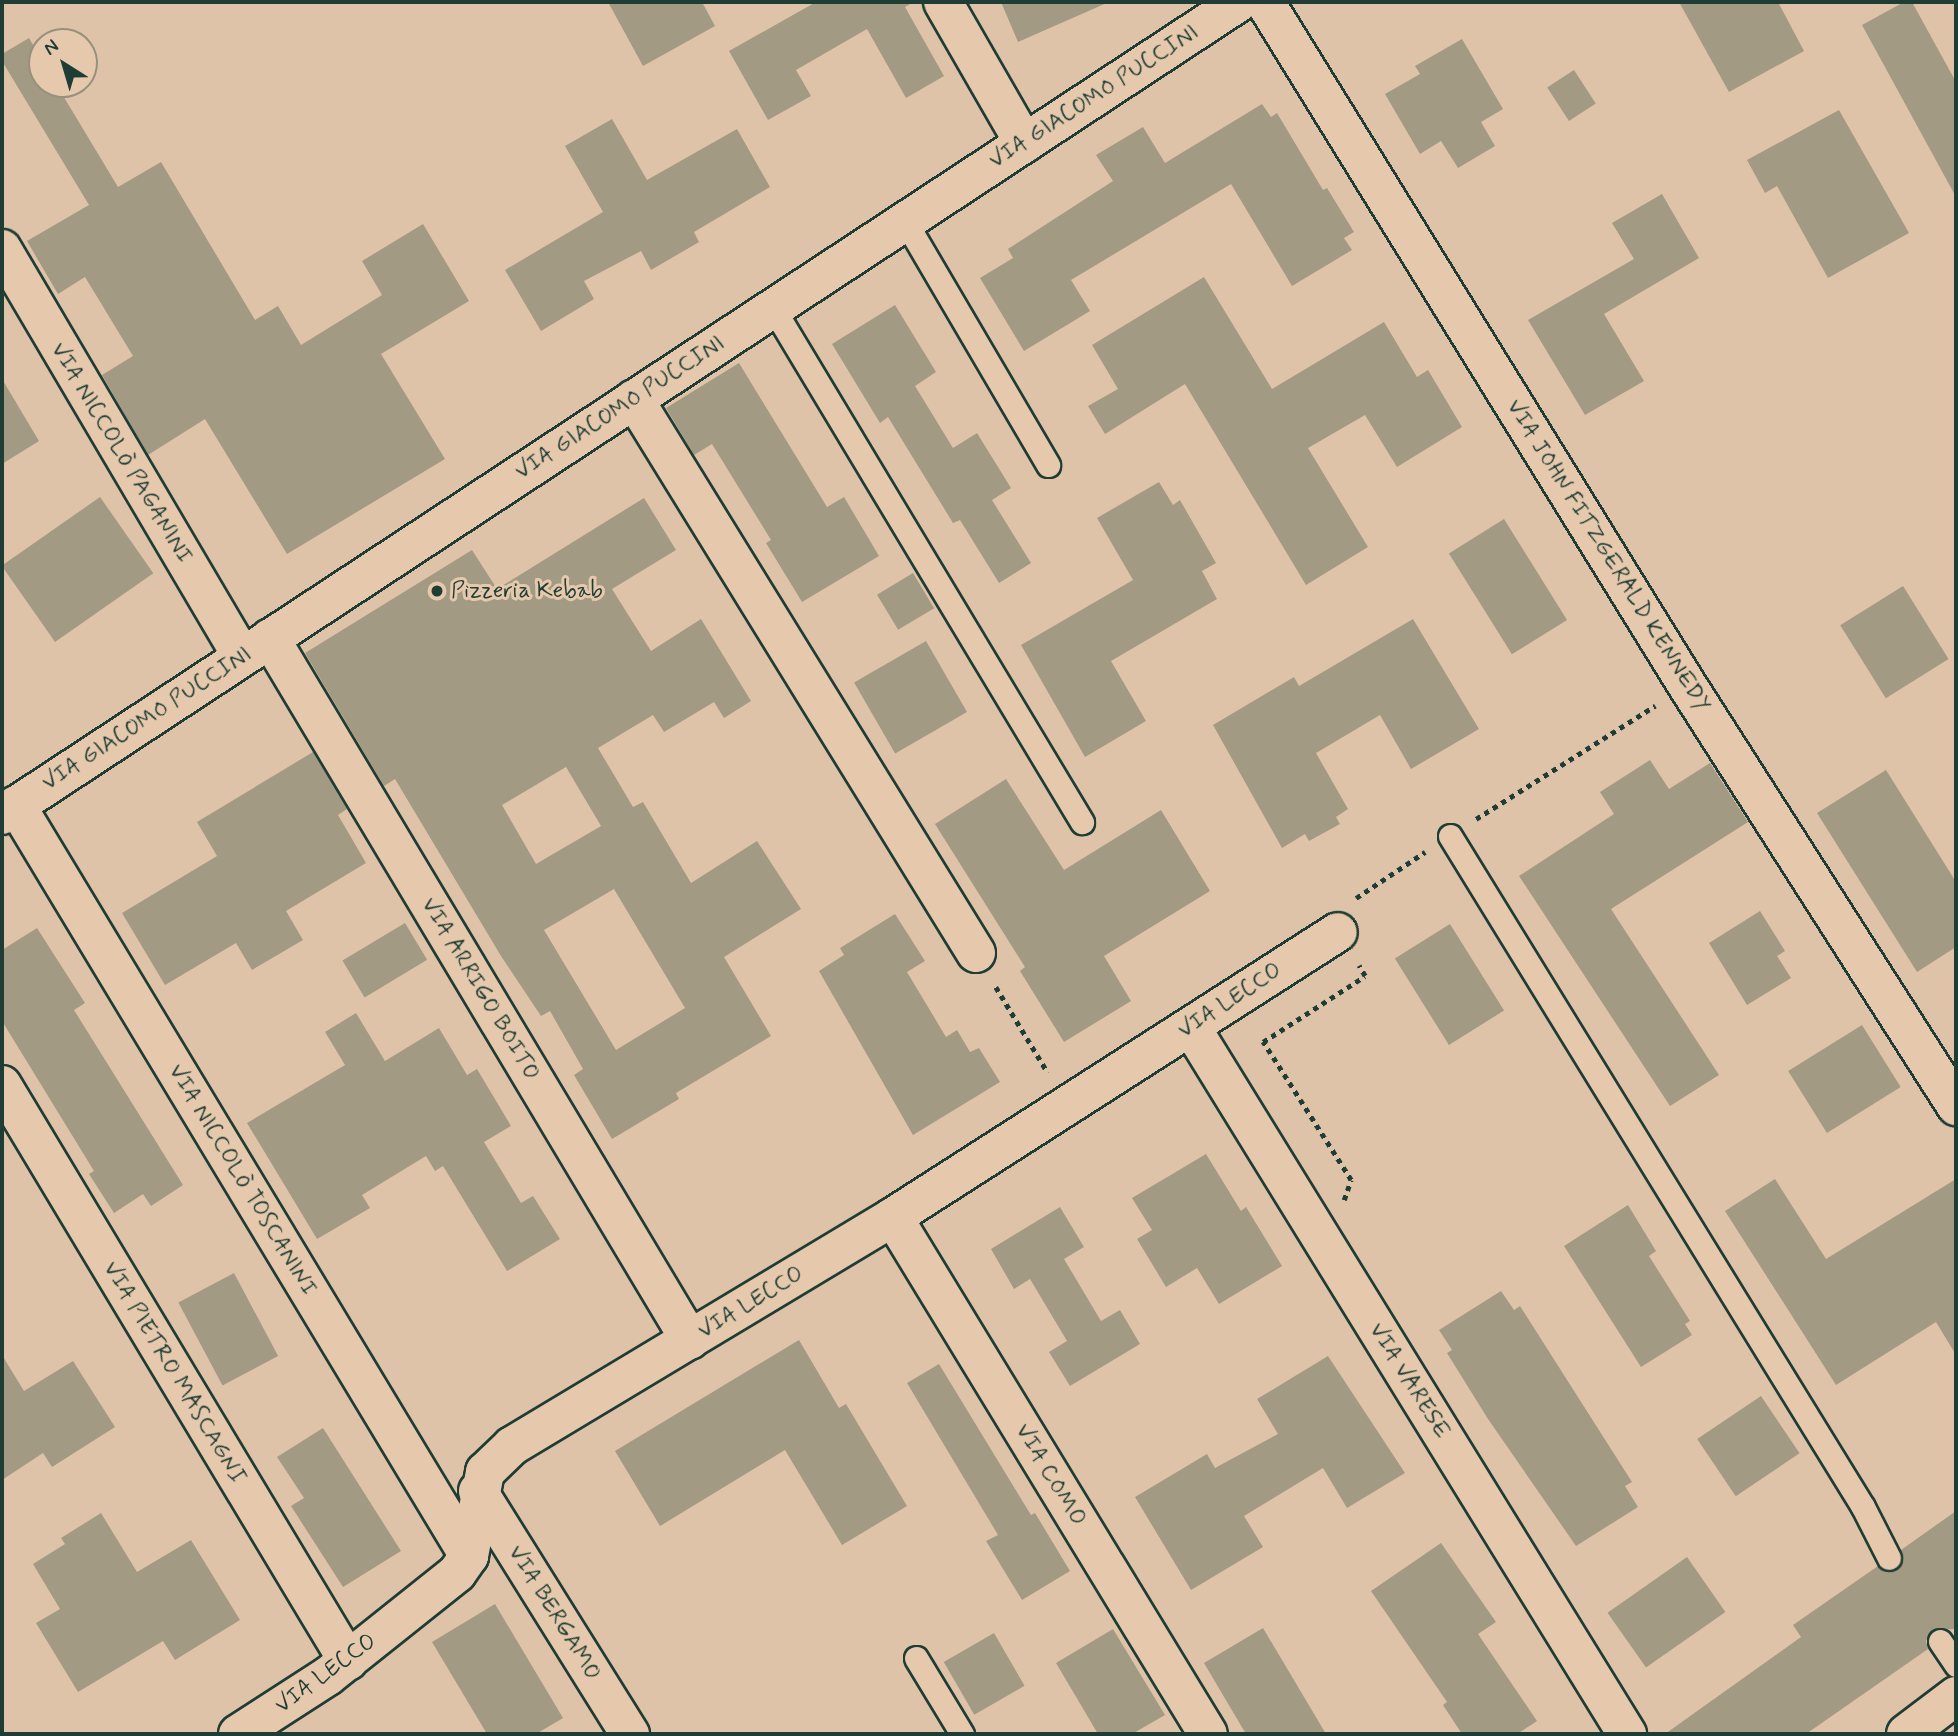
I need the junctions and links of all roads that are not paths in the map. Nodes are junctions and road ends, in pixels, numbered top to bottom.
1 (943, 2) edge
2 (1239, 2) edge
3 (1265, 2) edge
4 (1024, 143) junction
5 (905, 221) junction
6 (2, 249) edge
7 (773, 308) junction
8 (634, 399) junction
9 (1048, 465) dead end
10 (256, 648) junction
11 (9, 810) edge
12 (1082, 822) dead end
13 (1450, 836) road end
14 (1338, 932) road end
15 (976, 953) road end
16 (1191, 1027) junction
17 (2, 1084) edge
18 (1956, 1106) edge
19 (893, 1217) junction
20 (690, 1340) junction
21 (478, 1491) junction
22 (468, 1556) junction
23 (1889, 1558) dead end
24 (1940, 1641) dead end
25 (916, 1658) dead end
26 (348, 1661) junction
27 (1956, 1665) edge
28 (1956, 1696) edge
29 (238, 1734) edge
30 (631, 1734) edge
31 (962, 1734) edge
32 (1208, 1734) edge
33 (1627, 1734) edge
34 (1906, 1734) edge

1 - 4 street
2 - 4 street, VIA GIACOMO PUCCINI
3 - 18 street, VIA JOHN FITZGERALD KENNEDY
4 - 5 street, VIA GIACOMO PUCCINI
5 - 7 street, VIA GIACOMO PUCCINI
5 - 9 lane
6 - 10 street, VIA NICCOLÒ PAGANINI
7 - 8 street, VIA GIACOMO PUCCINI
7 - 12 lane
8 - 10 street, VIA GIACOMO PUCCINI
8 - 15 street
10 - 11 street, VIA GIACOMO PUCCINI
10 - 20 street, VIA ARRIGO BOITO
11 - 22 street, VIA NICCOLÒ TOSCANINI
13 - 23 lane
14 - 16 street, VIA LECCO
16 - 19 street, VIA LECCO
16 - 33 street, VIA VARESE
17 - 26 street, VIA PIETRO MASCAGNI
19 - 20 street, VIA LECCO
19 - 32 street, VIA COMO
20 - 21 street, VIA LECCO
21 - 22 street, VIA LECCO
21 - 30 street, VIA BERGAMO
22 - 26 street, VIA LECCO
24 - 27 lane
25 - 31 lane
26 - 29 street, VIA LECCO
28 - 34 street

